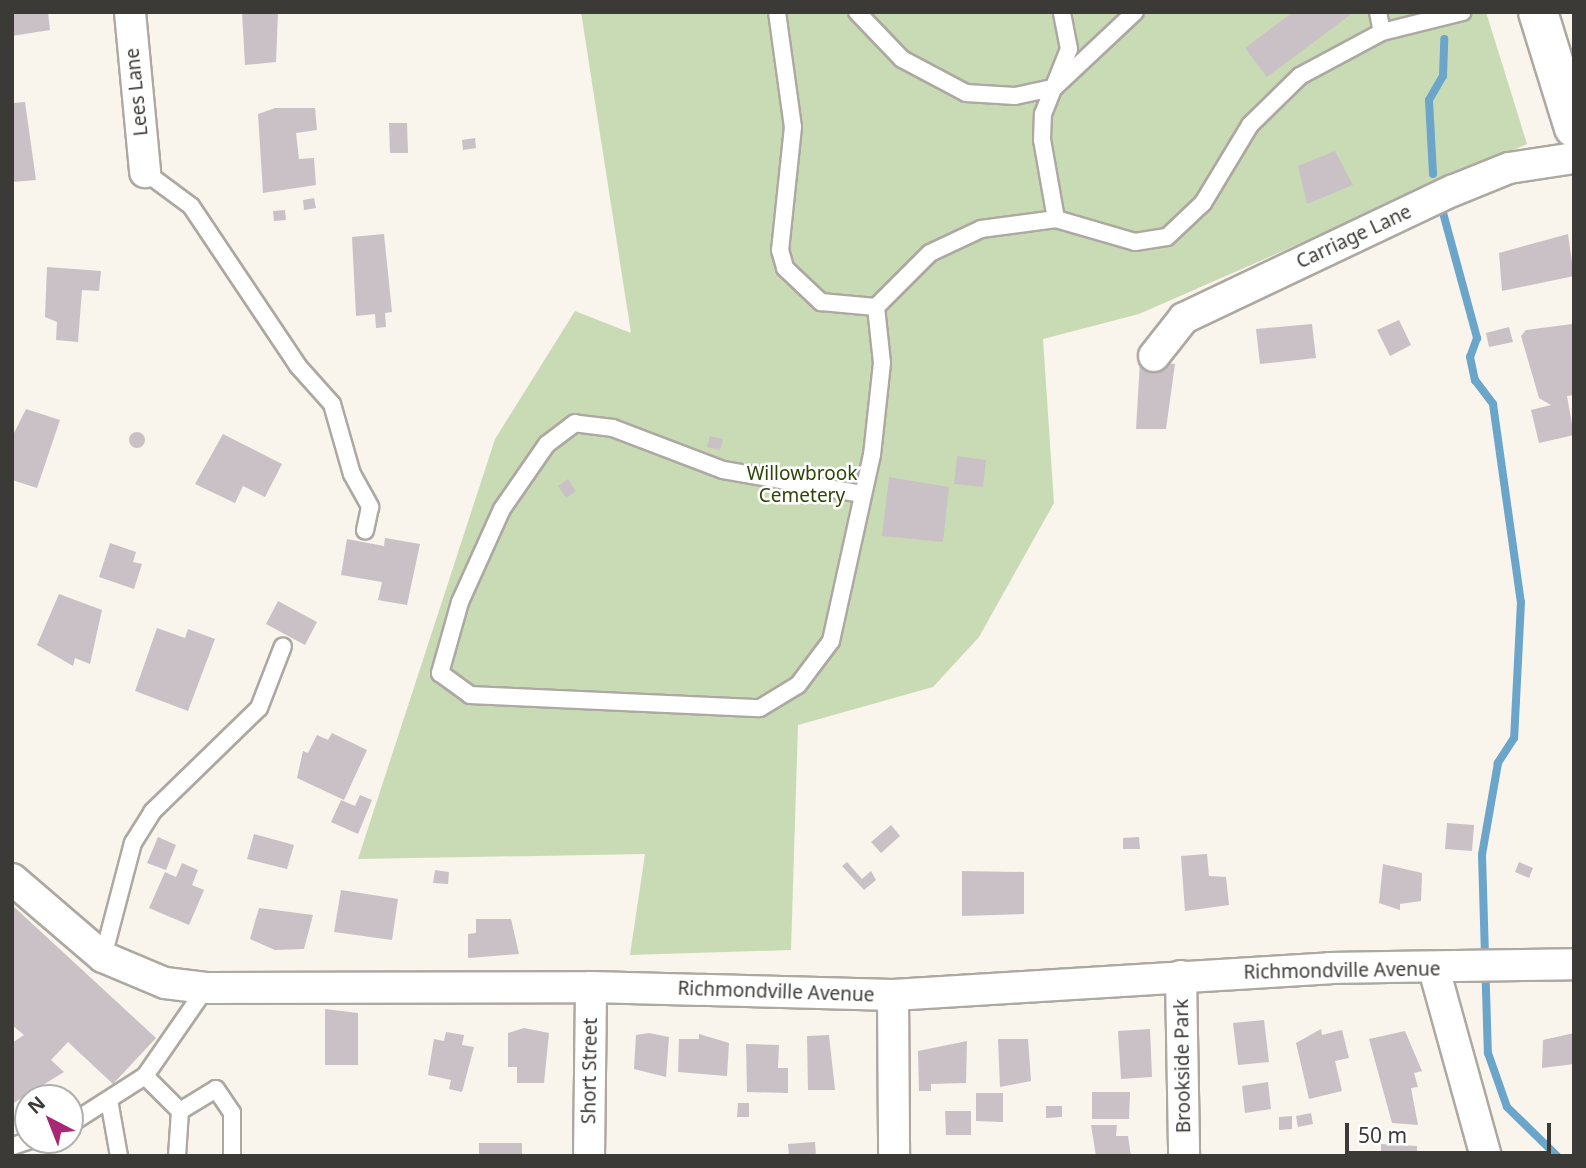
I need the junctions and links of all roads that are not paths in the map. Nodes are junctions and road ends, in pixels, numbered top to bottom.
1 (130, 12) edge
2 (777, 12) edge
3 (857, 12) edge
4 (1062, 12) edge
5 (1135, 12) edge
6 (1378, 12) edge
7 (1463, 12) edge
8 (1538, 12) edge
9 (1382, 32) junction
10 (1054, 88) junction
11 (1574, 128) edge
12 (1574, 158) edge
13 (145, 172) joint
14 (1056, 219) junction
15 (876, 307) junction
16 (1154, 356) dead end
17 (862, 494) junction
18 (365, 530) dead end
19 (283, 646) dead end
20 (12, 879) edge
21 (103, 957) junction
22 (1574, 964) edge
23 (1434, 970) junction
24 (1181, 976) junction
25 (591, 987) junction
26 (206, 988) junction
27 (893, 995) junction
28 (145, 1076) junction
29 (109, 1100) junction
30 (180, 1111) junction
31 (84, 1115) edge
32 (13, 1146) edge
33 (24, 1156) edge
34 (120, 1156) edge
35 (177, 1156) edge
36 (232, 1156) edge
37 (589, 1156) edge
38 (894, 1156) edge
39 (1184, 1156) edge
40 (1486, 1156) edge

1 - 13 street, Lees Lane
2 - 15 lane
3 - 10 lane
4 - 10 lane
5 - 10 lane
6 - 9 lane
7 - 9 lane
8 - 11 main road
9 - 14 lane
10 - 14 lane
12 - 16 street, Carriage Lane
13 - 18 lane
14 - 15 lane
15 - 17 lane
17 - 17 lane
19 - 21 lane
20 - 21 street, Richmondville Avenue
21 - 26 street, Richmondville Avenue
22 - 23 street, Richmondville Avenue
23 - 24 street, Richmondville Avenue
23 - 40 street
24 - 27 street, Richmondville Avenue
24 - 39 street, Brookside Park
25 - 26 street, Richmondville Avenue
25 - 27 street, Richmondville Avenue
25 - 37 street, Short Street
26 - 28 lane
27 - 38 street
28 - 29 lane
28 - 30 lane
29 - 31 lane
29 - 34 lane
30 - 35 lane
30 - 36 lane
32 - 33 lane

